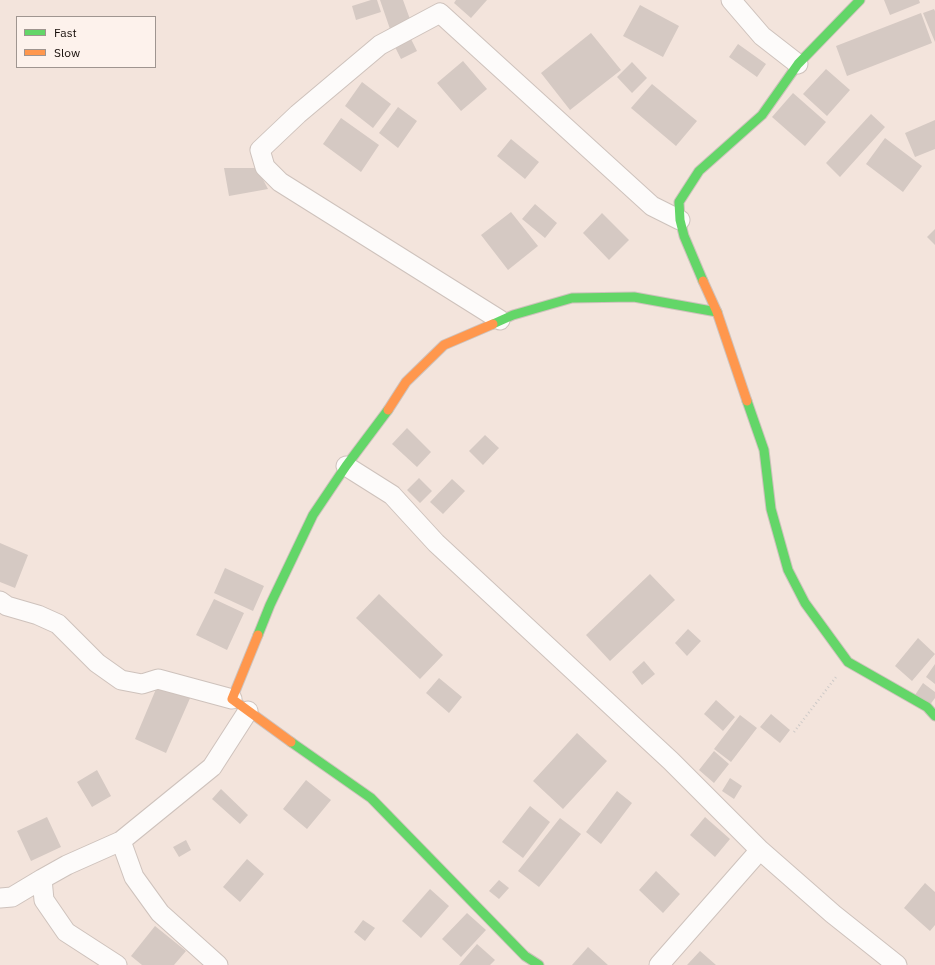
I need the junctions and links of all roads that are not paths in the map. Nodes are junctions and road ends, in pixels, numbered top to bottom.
1 (731, 0) edge
2 (860, 0) edge
3 (798, 64) junction
4 (680, 220) junction
5 (717, 312) junction
6 (500, 320) junction
7 (346, 466) junction
8 (0, 601) edge
9 (232, 699) junction
10 (248, 711) junction
11 (935, 716) edge
12 (121, 841) junction
13 (760, 850) junction
14 (42, 880) junction
15 (0, 898) edge
16 (117, 965) edge
17 (218, 965) edge
18 (539, 965) edge
19 (659, 965) edge
20 (897, 965) edge

1 - 3 street
2 - 3 street
3 - 4 street
4 - 5 street
4 - 6 street
5 - 6 street
5 - 11 street
6 - 7 street
7 - 9 street
7 - 13 street
8 - 9 street
9 - 10 street
10 - 12 street
10 - 18 street
12 - 14 street
12 - 17 street
13 - 19 street
13 - 20 street
14 - 15 street
14 - 16 street

